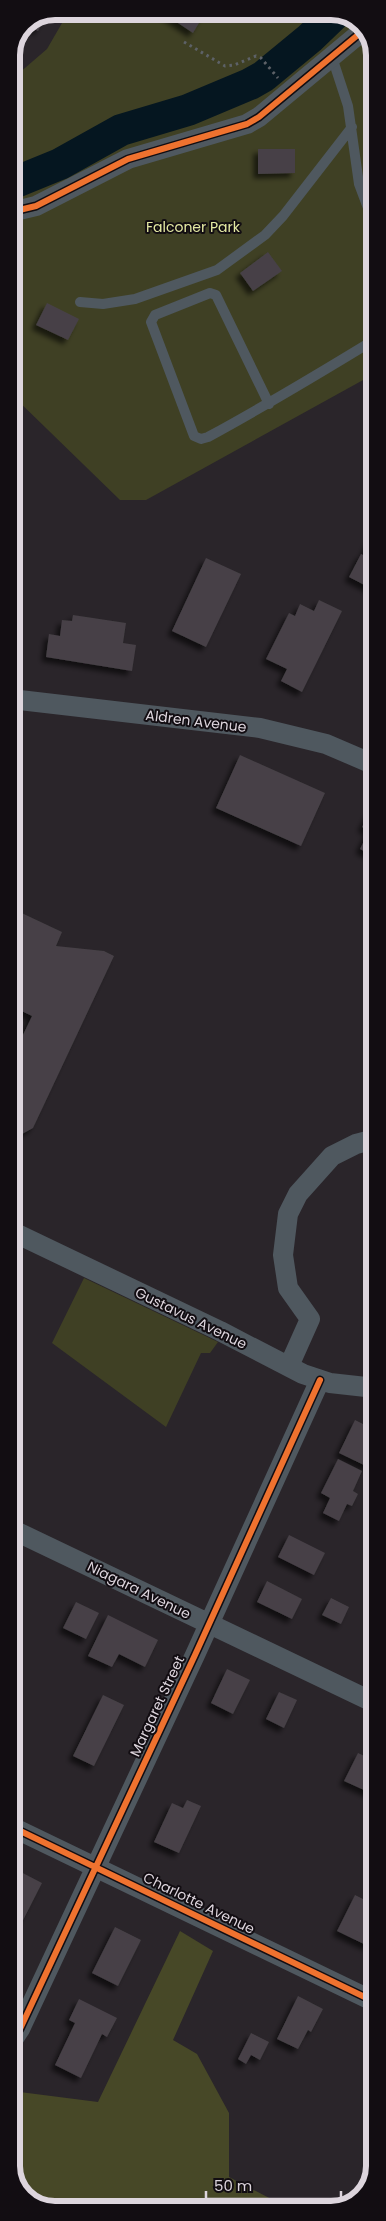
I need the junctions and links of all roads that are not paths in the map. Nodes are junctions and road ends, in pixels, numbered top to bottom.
1 (359, 34) edge
2 (332, 57) junction
3 (352, 127) junction
4 (366, 203) edge
5 (20, 210) edge
6 (80, 302) dead end
7 (366, 345) edge
8 (269, 404) junction
9 (20, 700) edge
10 (366, 762) edge
11 (366, 1141) edge
12 (20, 1235) edge
13 (289, 1366) junction
14 (320, 1380) junction
15 (366, 1387) edge
16 (20, 1533) edge
17 (209, 1624) junction
18 (366, 1699) edge
19 (20, 1831) edge
20 (95, 1867) junction
21 (366, 1998) edge
22 (20, 2029) edge

1 - 2 street
2 - 3 lane
2 - 5 street
3 - 4 lane
3 - 6 lane
7 - 8 lane
8 - 8 lane
9 - 10 street, Aldren Avenue
11 - 13 street
12 - 13 street, Gustavus Avenue
13 - 14 street, Gustavus Avenue
14 - 15 street, Gustavus Avenue
14 - 17 street, Margaret Street
16 - 17 street, Niagara Avenue
17 - 18 street, Niagara Avenue
17 - 20 street, Margaret Street
19 - 20 street, Charlotte Avenue
20 - 21 street, Charlotte Avenue
20 - 22 street, Margaret Street

